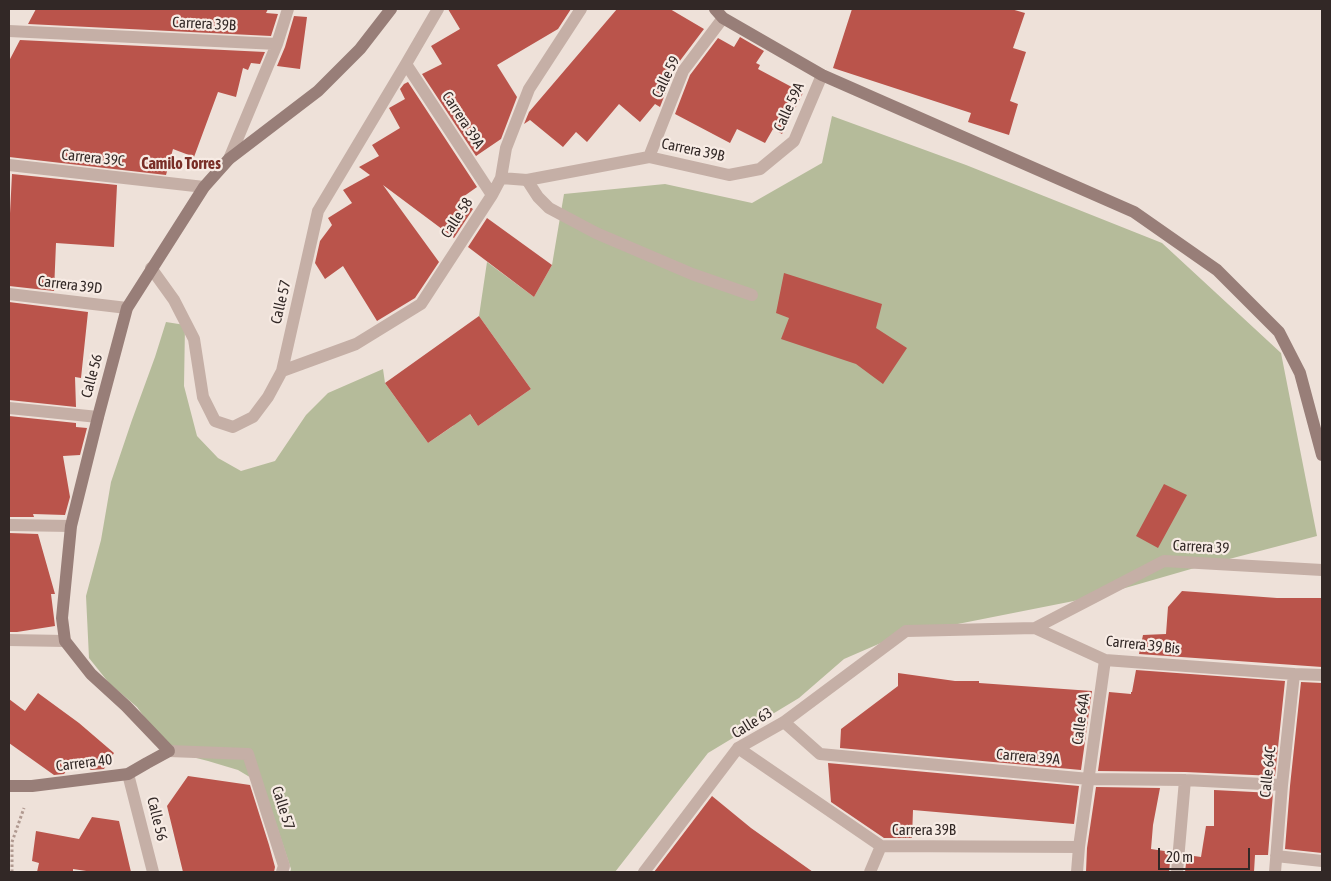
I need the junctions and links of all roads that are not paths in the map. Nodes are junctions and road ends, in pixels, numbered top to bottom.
1 (288, 9) edge
2 (390, 9) edge
3 (438, 9) edge
4 (581, 9) edge
5 (719, 13) edge
6 (9, 30) edge
7 (277, 44) junction
8 (406, 64) junction
9 (822, 75) junction
10 (649, 157) junction
11 (229, 159) junction
12 (9, 165) edge
13 (760, 169) joint
14 (501, 178) junction
15 (527, 180) junction
16 (204, 187) junction
17 (492, 195) junction
18 (151, 268) junction
19 (9, 294) edge
20 (752, 295) dead end
21 (127, 308) junction
22 (282, 371) junction
23 (9, 408) edge
24 (98, 416) junction
25 (1322, 455) edge
26 (9, 525) edge
27 (71, 526) junction
28 (1322, 570) edge
29 (1035, 628) junction
30 (906, 631) joint
31 (9, 640) edge
32 (65, 641) junction
33 (1105, 660) junction
34 (1294, 674) junction
35 (1322, 675) edge
36 (784, 722) junction
37 (738, 748) junction
38 (169, 752) junction
39 (248, 754) joint
40 (128, 774) junction
41 (1089, 779) junction
42 (1184, 780) junction
43 (9, 786) edge
44 (1282, 786) junction
45 (881, 846) junction
46 (1079, 847) junction
47 (1276, 856) junction
48 (1322, 861) edge
49 (153, 872) edge
50 (282, 872) edge
51 (644, 872) edge
52 (870, 872) edge
53 (1077, 872) edge
54 (1177, 872) edge
55 (1275, 872) edge

1 - 7 street, Calle 56
2 - 11 street
3 - 8 street, Calle 57
4 - 14 street, Calle 58
5 - 9 street
5 - 10 street, Calle 59
6 - 7 street, Carrera 39B
7 - 11 street, Calle 56
8 - 17 street, Carrera 39A
8 - 22 street, Calle 57
9 - 13 street, Calle 59A
9 - 25 street
10 - 13 street, Carrera 39B
10 - 15 street
11 - 16 street, Calle 56
12 - 16 street, Carrera 39C
14 - 15 street
14 - 17 street, Calle 58
15 - 20 street
16 - 18 street, Calle 56
17 - 22 street, Calle 58
18 - 21 street, Calle 56
18 - 22 street, Calle 57
19 - 21 street, Carrera 39D
21 - 24 street, Calle 56
23 - 24 street
24 - 27 street, Calle 56
26 - 27 street
27 - 32 street, Calle 56
28 - 29 street, Carrera 39
29 - 30 street, Carrera 39 Bis
29 - 33 street, Carrera 39 Bis
30 - 36 street, Calle 63
31 - 32 street
32 - 38 street
33 - 34 street, Carrera 39 Bis
33 - 41 street, Calle 64A
34 - 35 street, Carrera 39 Bis
34 - 44 street, Calle 64C
36 - 37 street, Calle 63
36 - 41 street, Carrera 39A
37 - 45 street, Carrera 39B
37 - 51 street, Calle 63
38 - 39 street, Carrera 40
38 - 40 street, Carrera 40
39 - 50 street, Calle 57
40 - 43 street, Carrera 40
40 - 49 street, Calle 56
41 - 42 street, Carrera 39A
41 - 46 street, Calle 64A
42 - 44 street, Carrera 39A
42 - 54 street
44 - 47 street, Calle 64C
45 - 46 street, Carrera 39B
45 - 52 street
46 - 53 street, Calle 64A
47 - 48 street
47 - 55 street, Calle 64C

